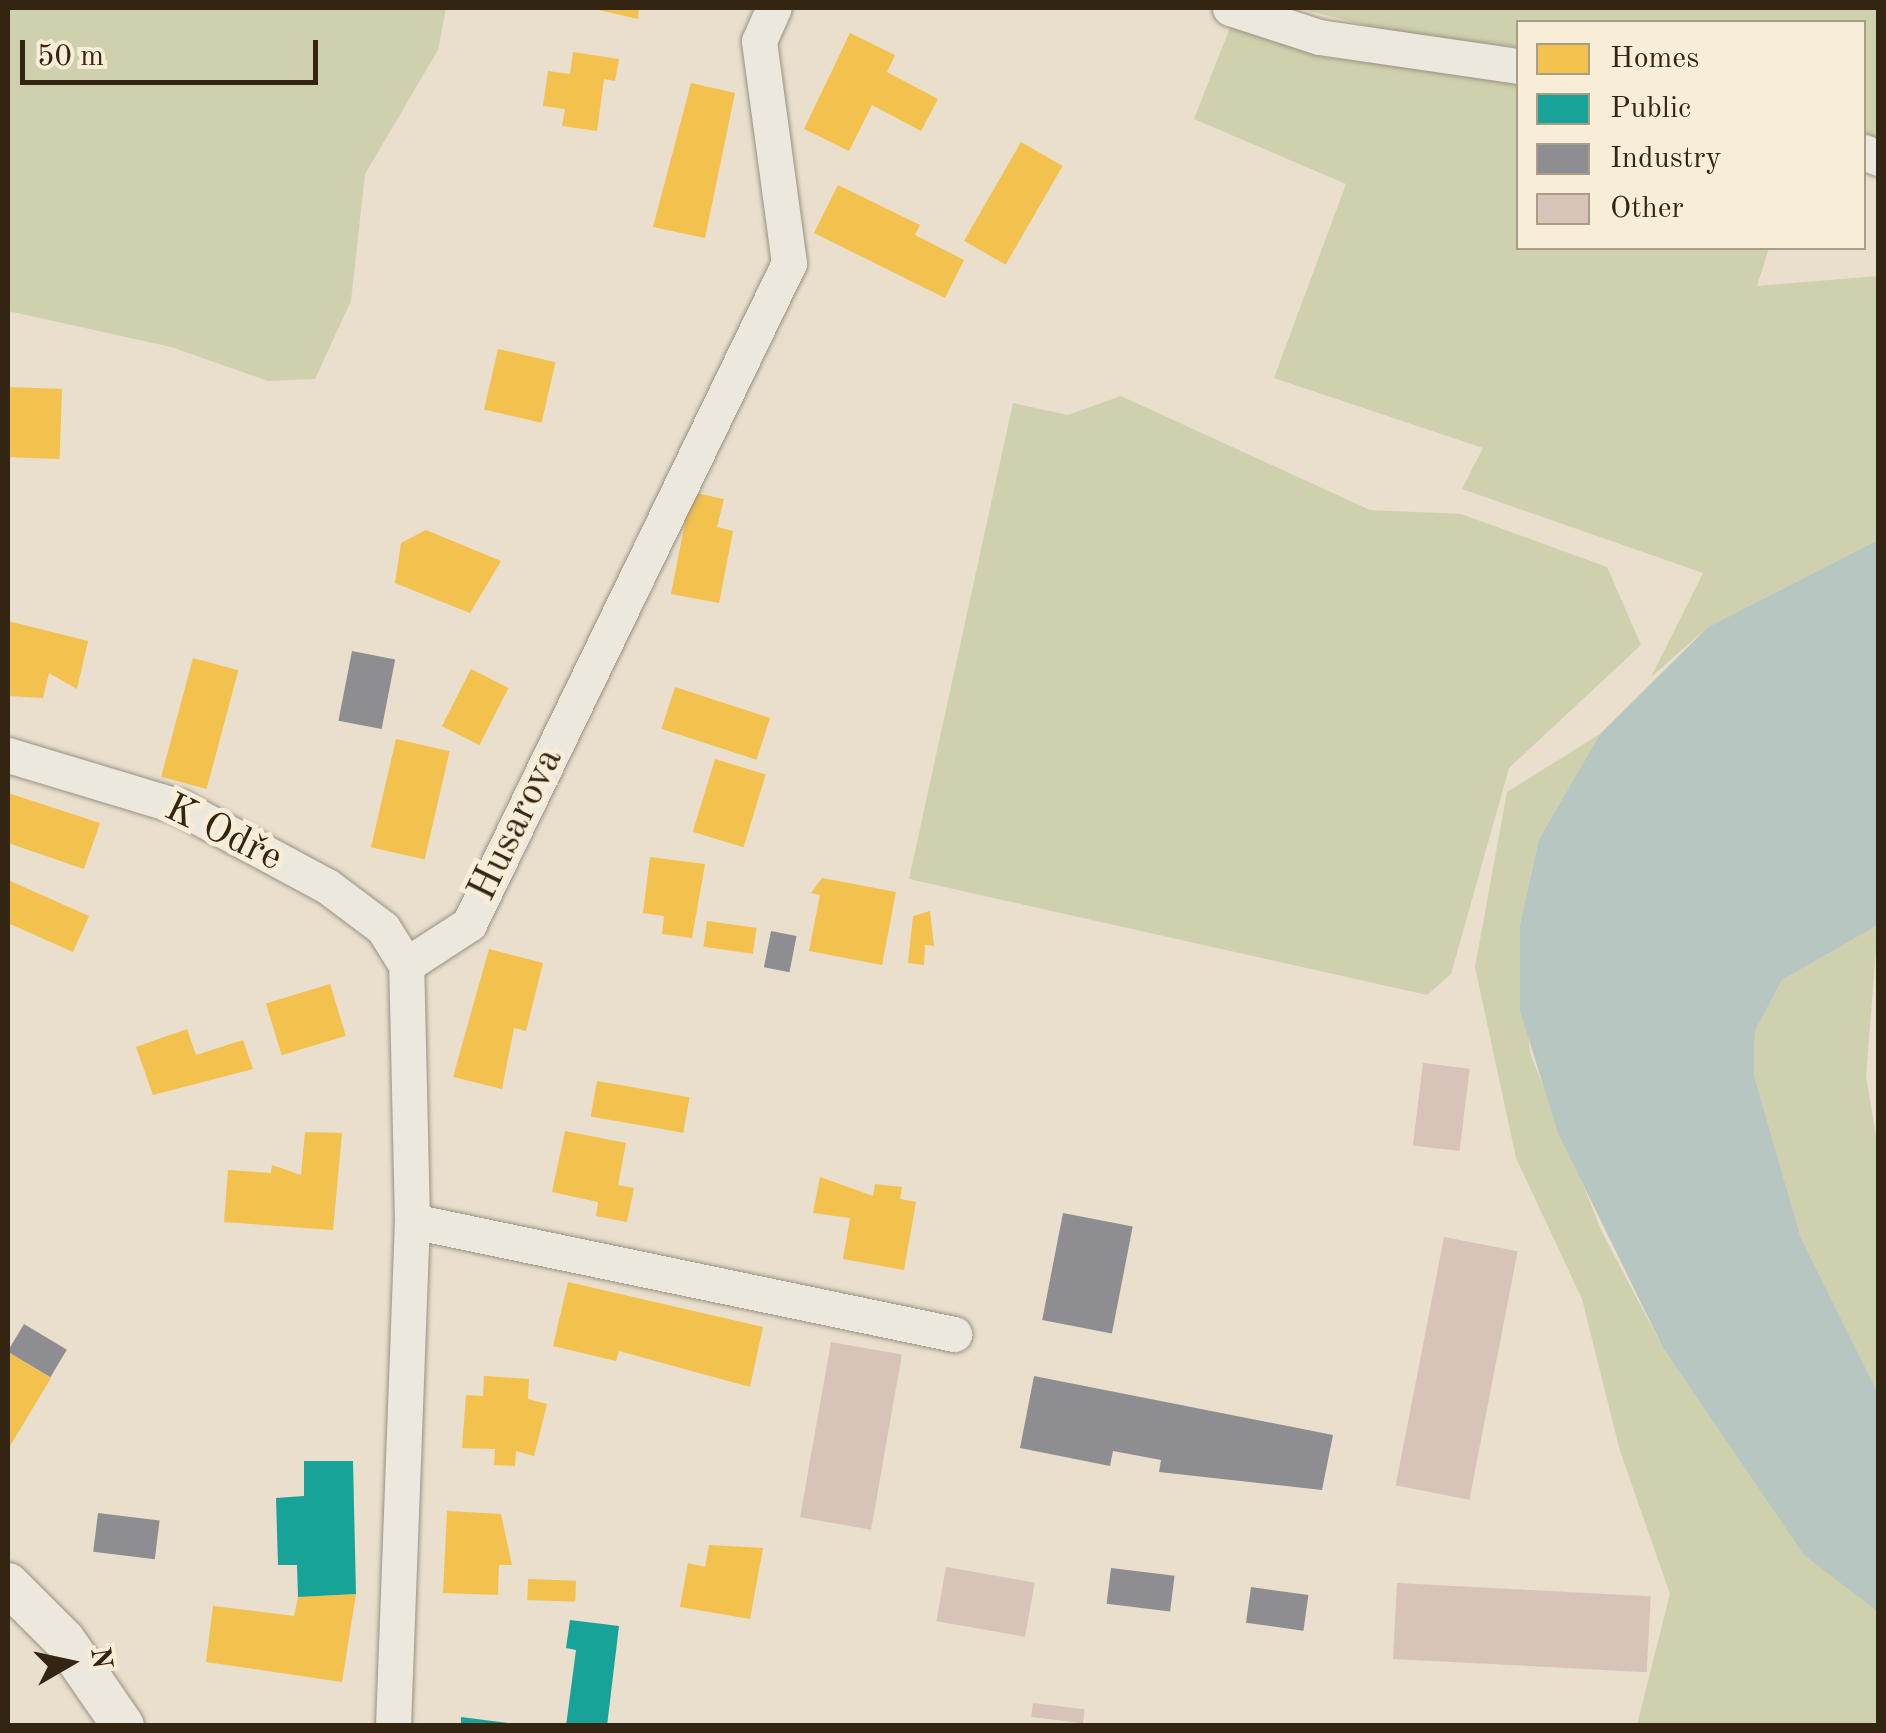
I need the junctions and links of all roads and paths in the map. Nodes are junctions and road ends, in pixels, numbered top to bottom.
1 (774, 8) edge
2 (1230, 8) edge
3 (1516, 66) edge
4 (8, 755) edge
5 (406, 966) junction
6 (412, 1222) junction
7 (954, 1334) dead end
8 (8, 1584) edge
9 (123, 1726) edge
10 (393, 1726) edge

1 - 5 street, Husarova
2 - 3 street
4 - 5 street, K Odře
5 - 6 street
6 - 7 street
6 - 10 street
8 - 9 street

